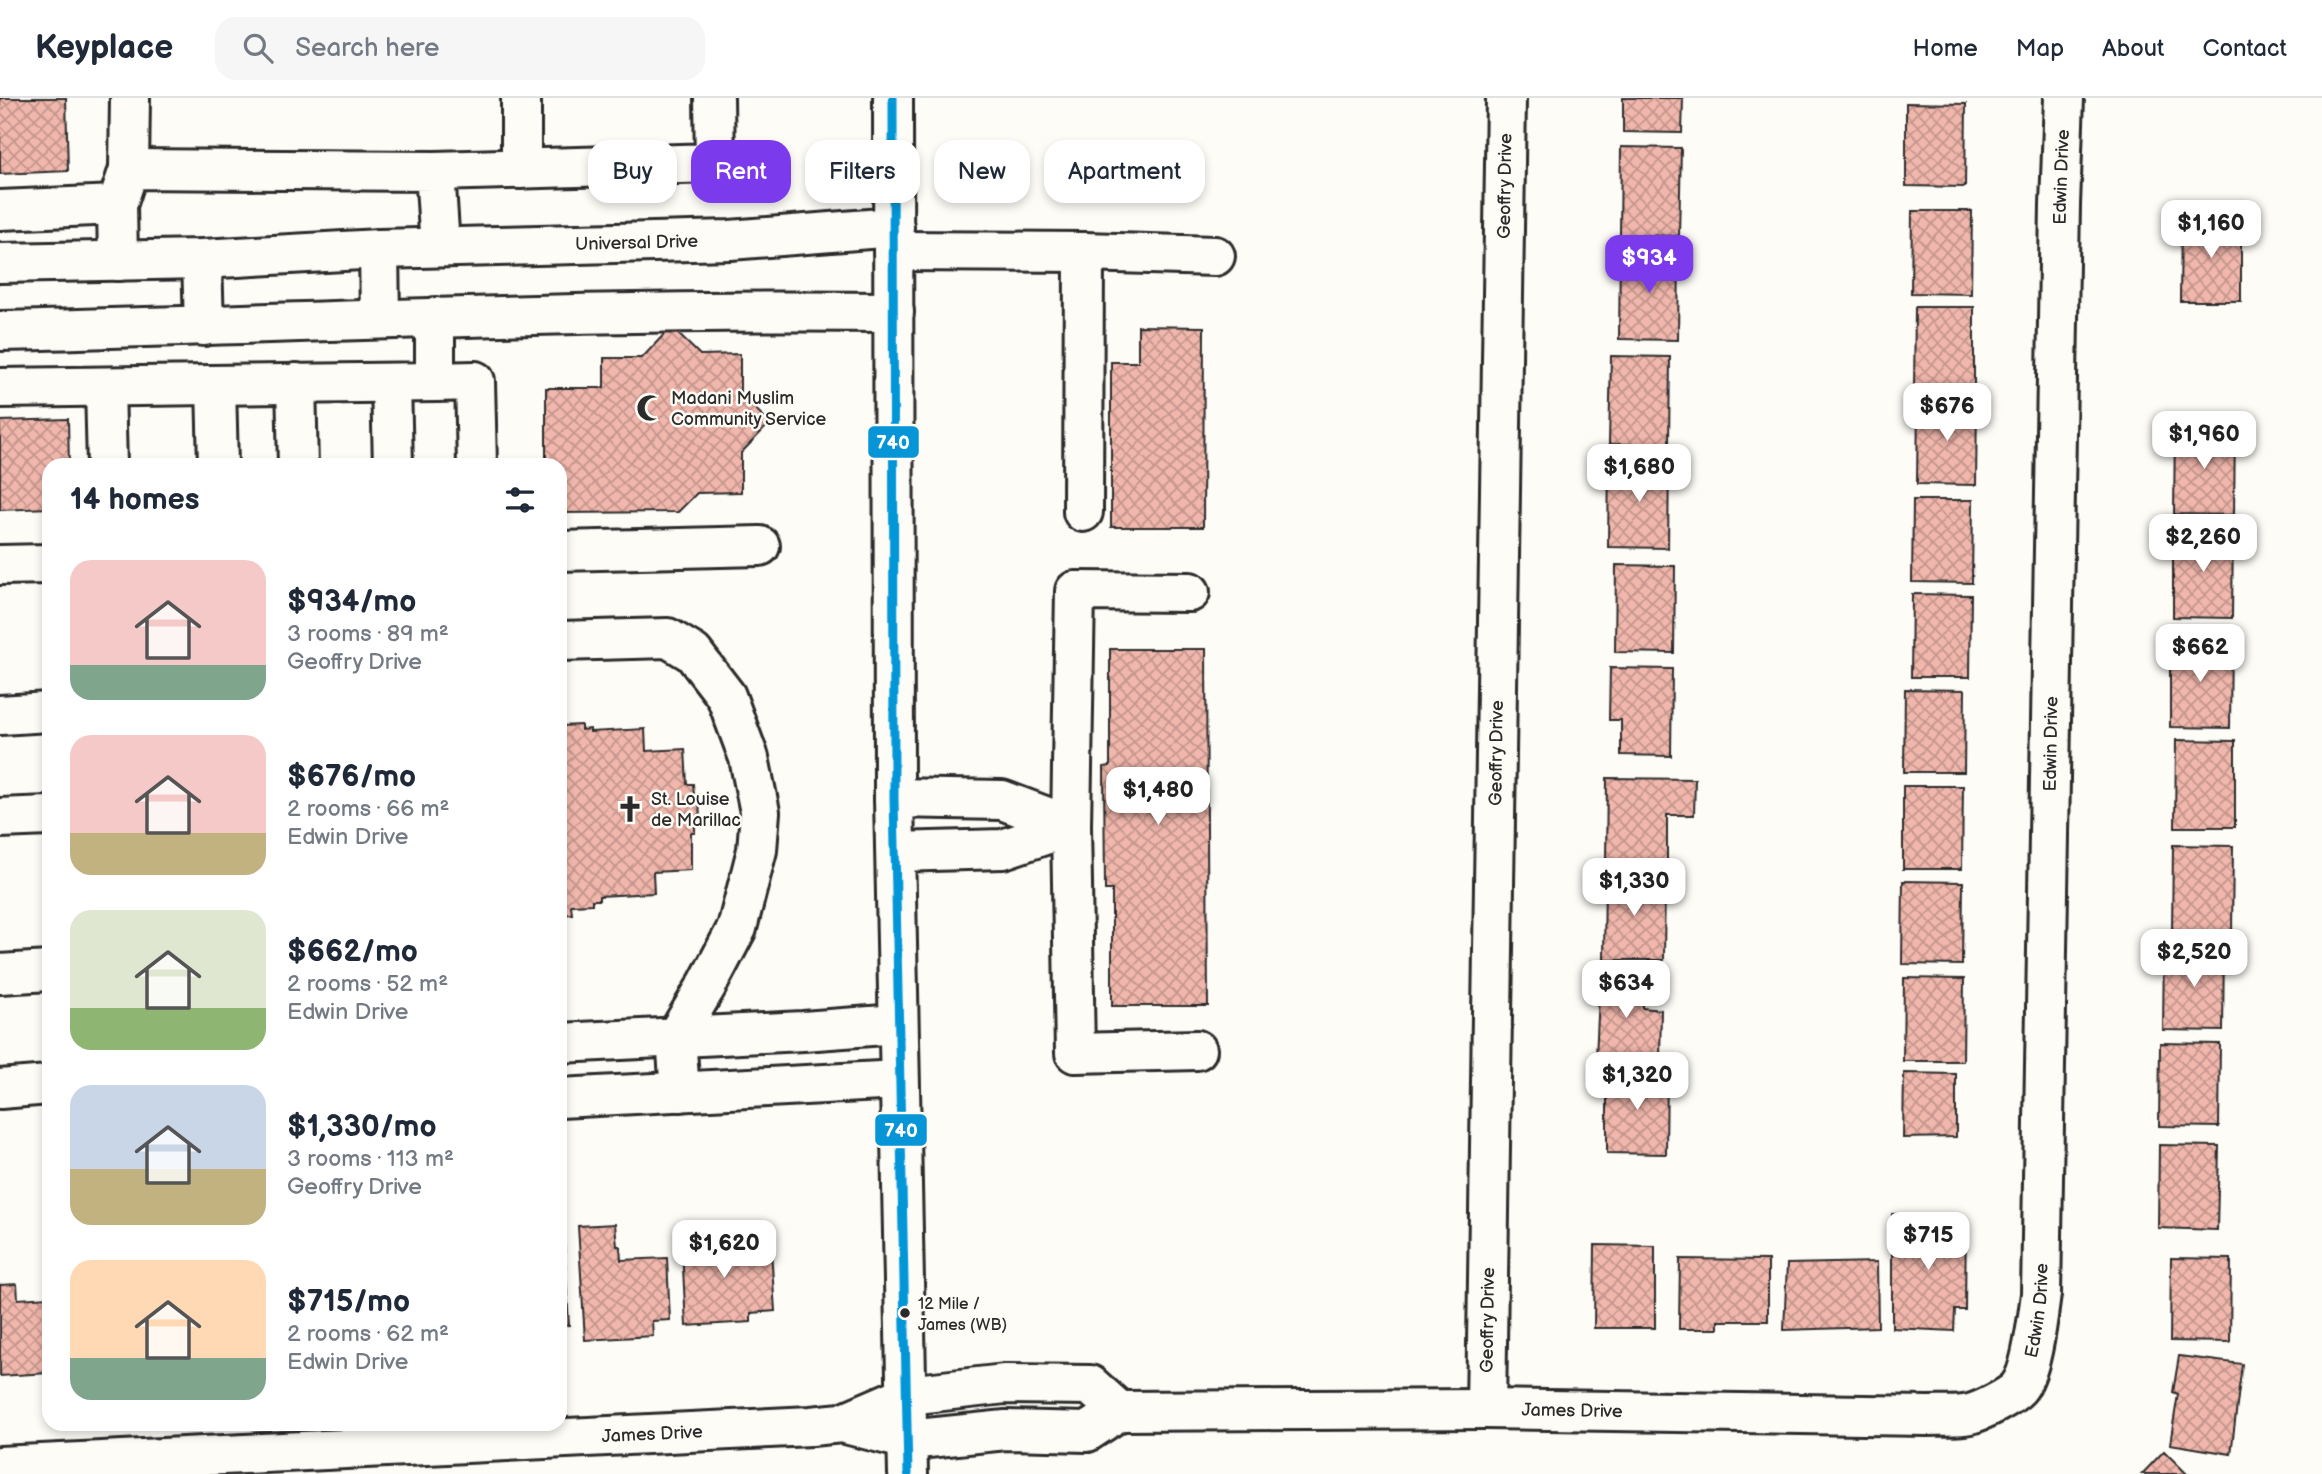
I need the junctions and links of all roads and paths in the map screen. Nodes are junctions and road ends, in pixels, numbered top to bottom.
1 (130, 98) edge
2 (521, 98) edge
3 (714, 98) edge
4 (893, 98) edge
5 (1506, 98) edge
6 (2064, 98) edge
7 (129, 169) junction
8 (521, 169) junction
9 (435, 171) junction
10 (117, 205) junction
11 (0, 210) edge
12 (894, 239) junction
13 (440, 247) junction
14 (379, 249) junction
15 (1084, 252) junction
16 (1215, 256) dead end
17 (202, 259) junction
18 (118, 261) junction
19 (0, 263) edge
20 (894, 312) junction
21 (435, 317) junction
22 (380, 319) junction
23 (204, 326) junction
24 (0, 331) edge
25 (435, 382) junction
26 (296, 383) junction
27 (391, 383) junction
28 (216, 385) junction
29 (105, 387) junction
30 (0, 388) edge
31 (107, 458) edge
32 (218, 458) edge
33 (298, 458) edge
34 (393, 458) edge
35 (477, 458) edge
36 (1083, 512) dead end
37 (760, 546) dead end
38 (567, 551) edge
39 (42, 564) edge
40 (0, 565) edge
41 (1190, 592) dead end
42 (567, 641) edge
43 (42, 712) edge
44 (0, 715) edge
45 (894, 798) junction
46 (42, 816) edge
47 (0, 818) edge
48 (1071, 826) junction
49 (896, 852) junction
50 (42, 971) edge
51 (0, 974) edge
52 (898, 1024) junction
53 (676, 1037) junction
54 (567, 1043) edge
55 (1197, 1050) dead end
56 (899, 1080) junction
57 (42, 1086) edge
58 (0, 1089) edge
59 (680, 1092) junction
60 (567, 1098) edge
61 (2018, 1387) joint
62 (907, 1395) junction
63 (1486, 1409) junction
64 (1119, 1411) junction
65 (842, 1423) junction
66 (908, 1457) edge
67 (0, 1466) edge

1 - 7 street
2 - 8 street
3 - 8 street
4 - 12 street
5 - 63 street, Geoffry Drive
6 - 61 street, Edwin Drive
7 - 9 street
7 - 10 street
8 - 9 street
9 - 13 street
10 - 11 street
10 - 18 street
12 - 13 street, Universal Drive
12 - 15 street, Universal Drive
12 - 20 street
13 - 14 street, Universal Drive
14 - 17 street, Universal Drive
14 - 22 street
15 - 16 street, Universal Drive
15 - 36 street
17 - 18 street, Universal Drive
17 - 23 street
18 - 19 street, Universal Drive
20 - 21 street
20 - 45 street
21 - 22 street
21 - 25 street
22 - 23 street
23 - 24 street
25 - 27 street
25 - 35 street
26 - 27 street
26 - 28 street
26 - 33 street
27 - 34 street
28 - 29 street
28 - 32 street
29 - 30 street
29 - 31 street
37 - 38 street
39 - 40 street
41 - 48 street
42 - 53 street
43 - 44 street
45 - 48 street
45 - 49 street
46 - 47 street
48 - 49 street
48 - 55 street
49 - 52 street
50 - 51 street
52 - 53 street
52 - 56 street
53 - 54 street
53 - 59 street
56 - 59 street
56 - 62 street
57 - 58 street
59 - 60 street
61 - 63 street, James Drive
62 - 64 street, James Drive
62 - 65 street, James Drive
62 - 66 street
63 - 64 street, James Drive
64 - 66 street, James Drive
65 - 66 street, James Drive
65 - 67 street, James Drive

